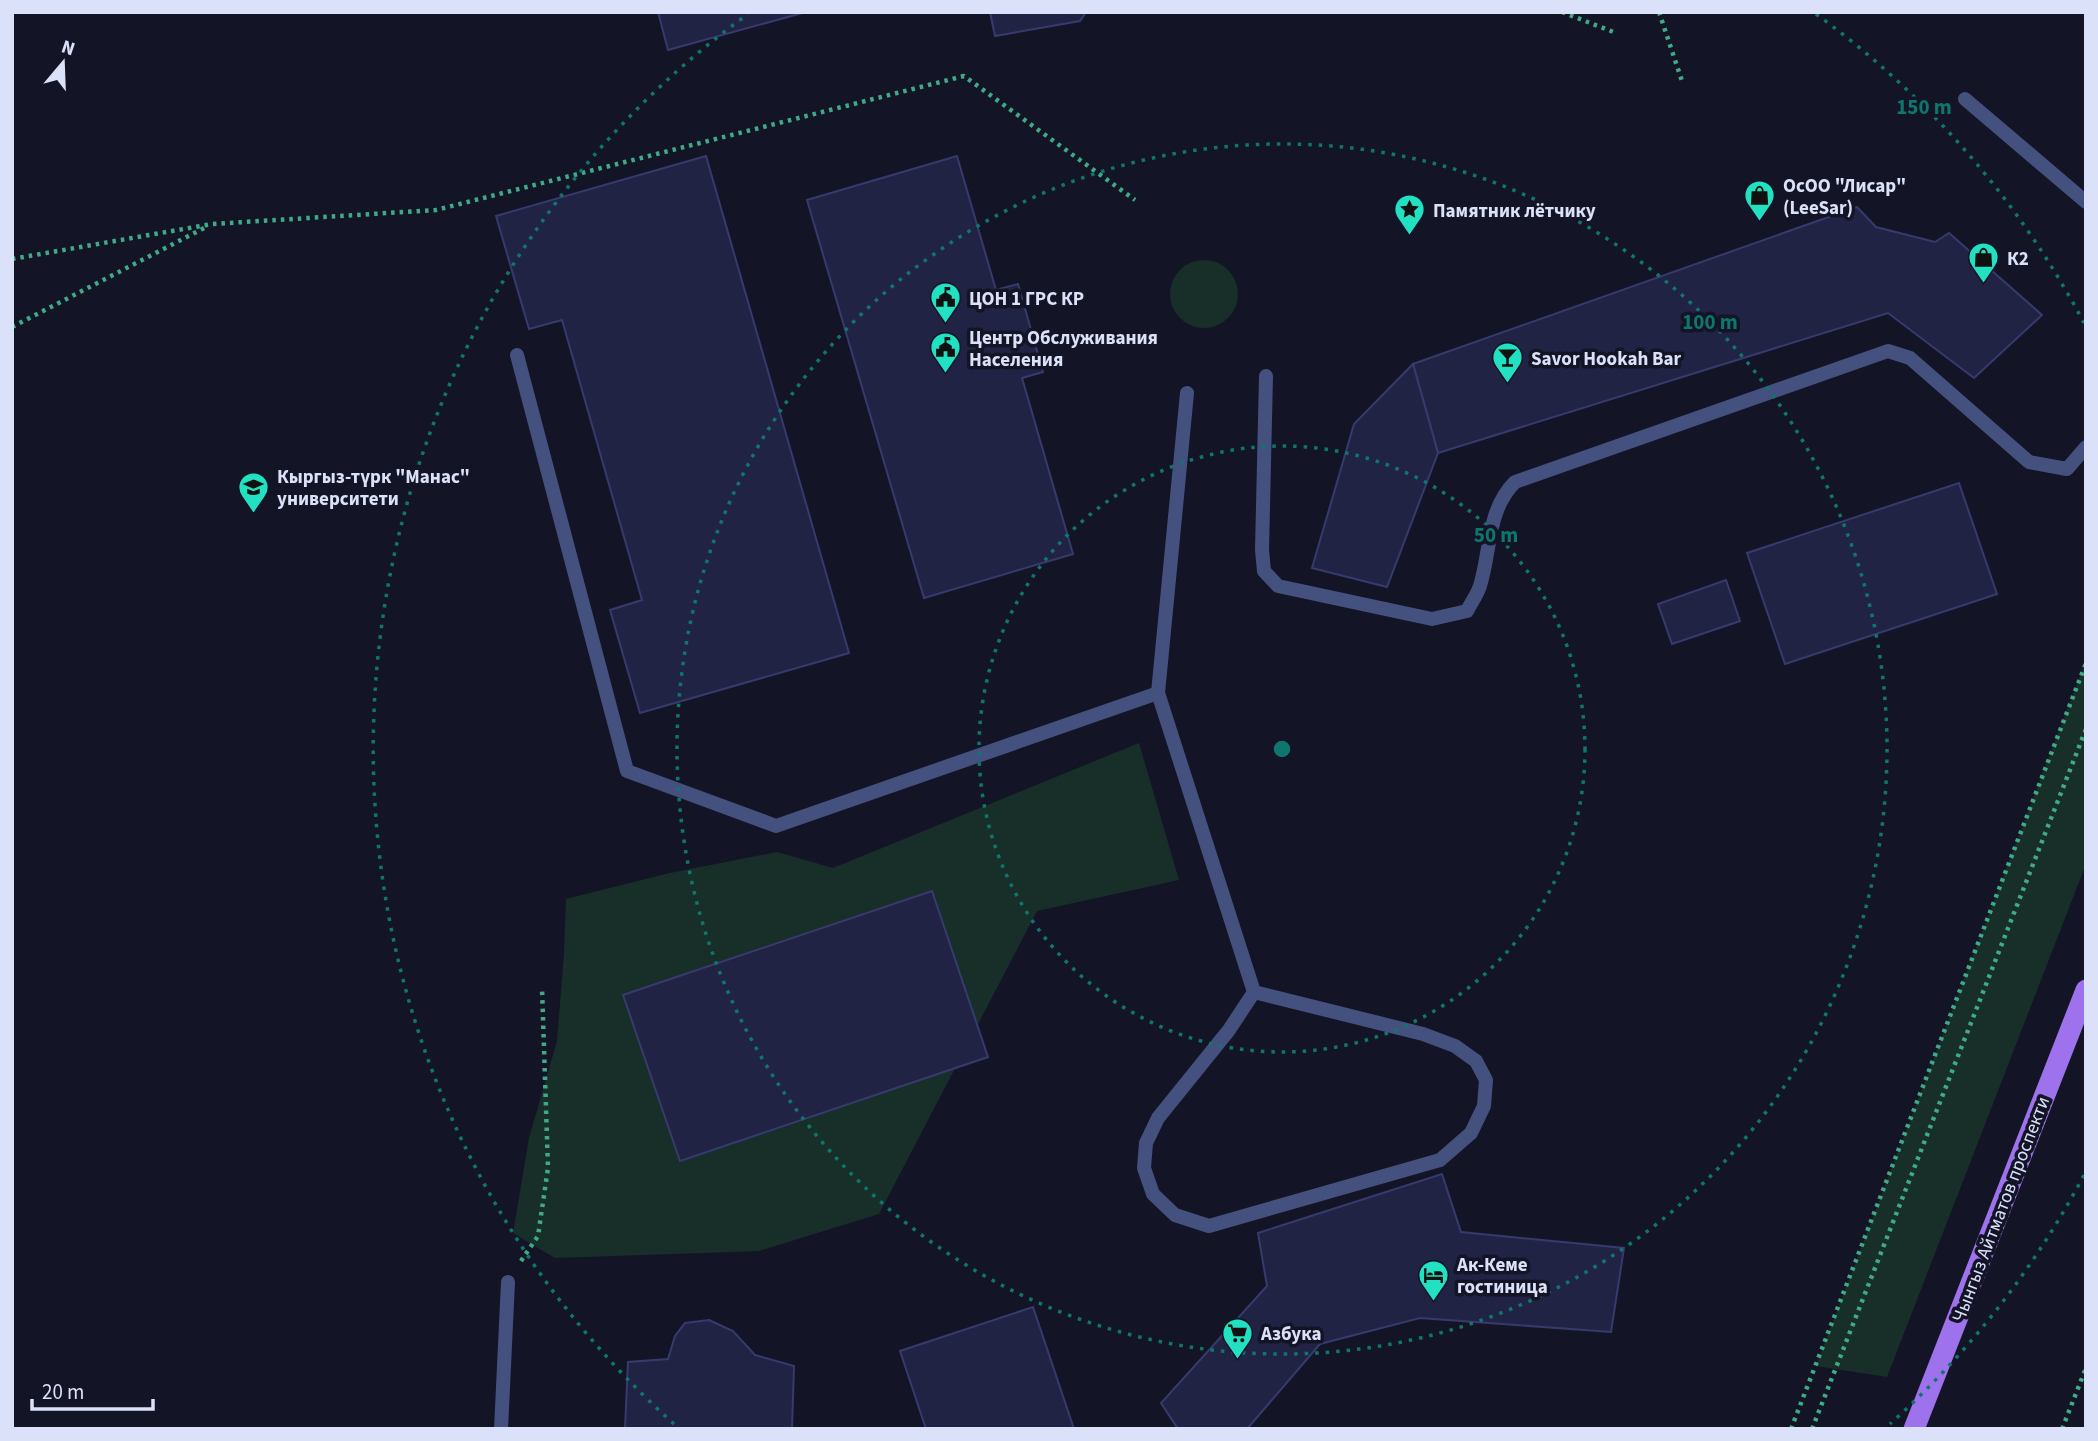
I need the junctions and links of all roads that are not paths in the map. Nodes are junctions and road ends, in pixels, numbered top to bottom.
1 (1965, 99) dead end
2 (2086, 202) edge
3 (516, 355) dead end
4 (1266, 376) dead end
5 (1187, 393) dead end
6 (2086, 447) edge
7 (1158, 693) junction
8 (2086, 990) edge
9 (1254, 992) junction
10 (508, 1282) road end
11 (501, 1429) edge
12 (1914, 1429) edge

1 - 2 lane
3 - 7 lane
4 - 6 lane
5 - 7 lane
7 - 9 lane
8 - 12 main road, Чынгыз Айтматов проспекти
9 - 9 lane
10 - 11 lane

